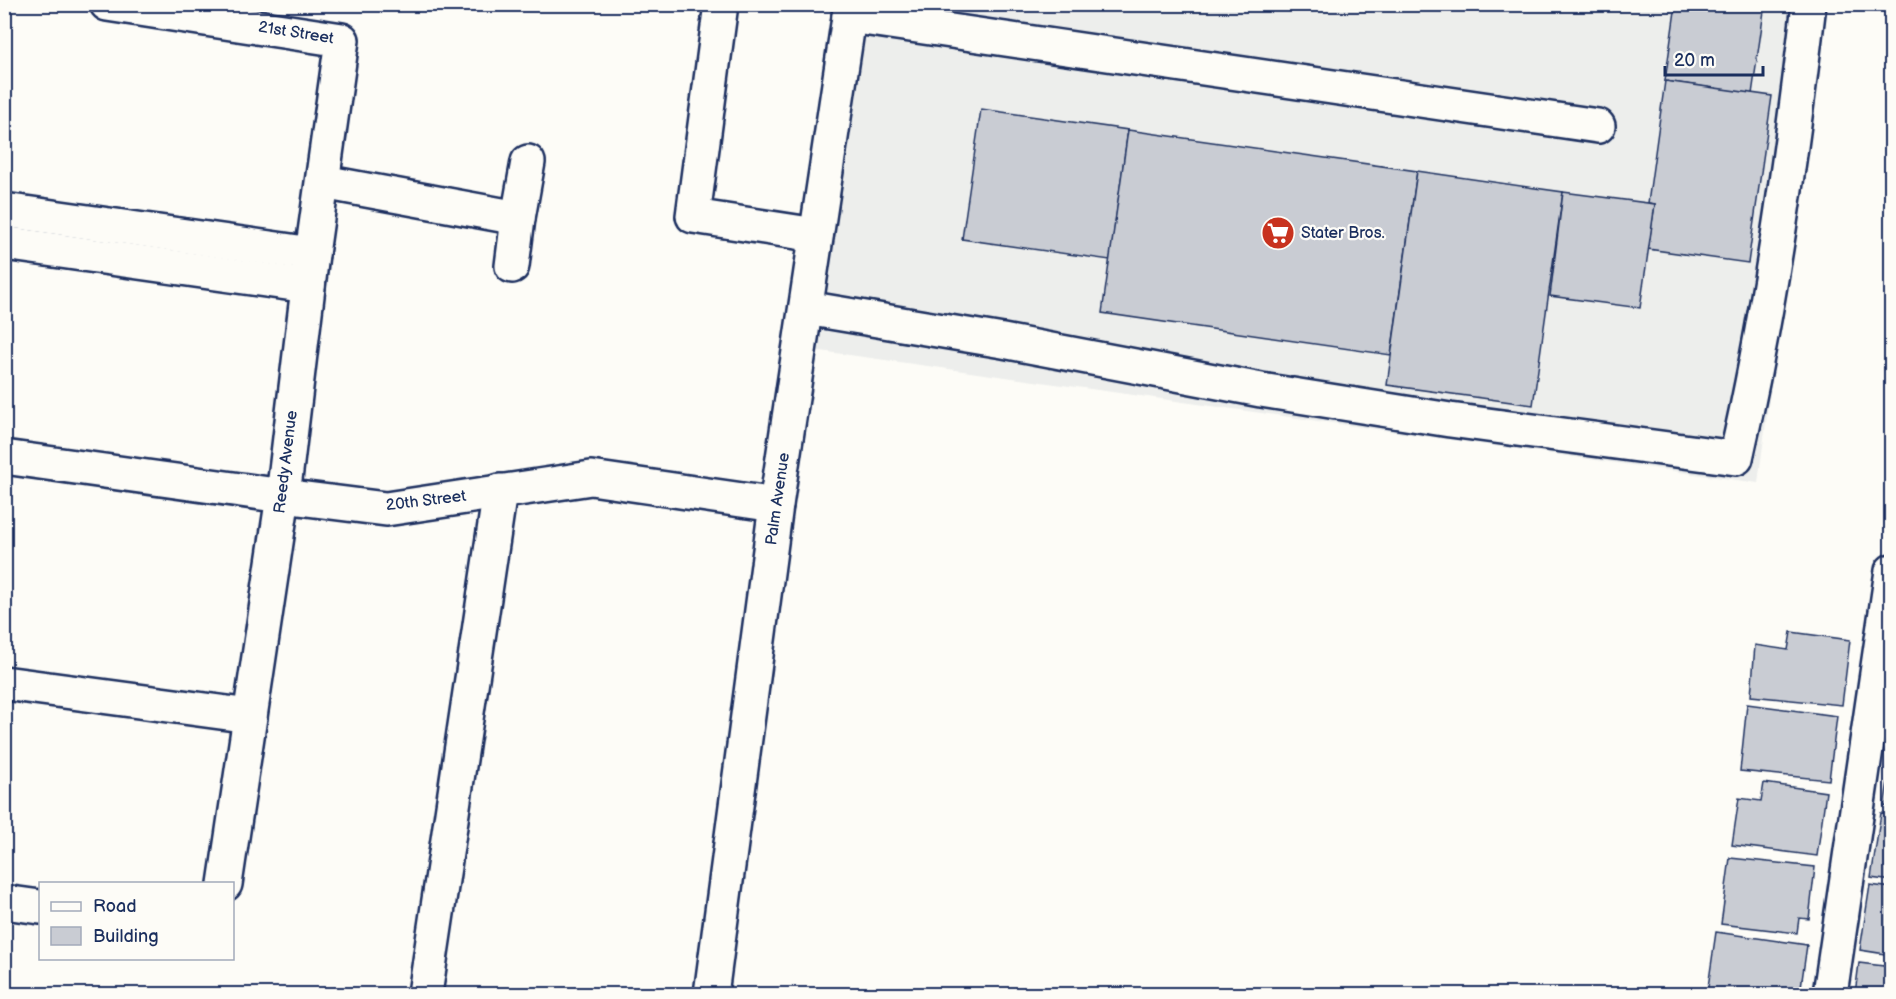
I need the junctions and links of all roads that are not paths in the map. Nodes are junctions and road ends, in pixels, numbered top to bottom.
1 (107, 4) edge
2 (721, 4) edge
3 (1809, 4) edge
4 (850, 10) edge
5 (342, 40) joint
6 (1598, 126) dead end
7 (528, 162) dead end
8 (323, 182) junction
9 (4, 210) edge
10 (518, 218) junction
11 (816, 235) junction
12 (4, 243) edge
13 (512, 266) dead end
14 (310, 270) junction
15 (806, 308) junction
16 (4, 457) edge
17 (500, 491) junction
18 (283, 496) junction
19 (777, 505) junction
20 (1892, 571) edge
21 (1887, 634) edge
22 (4, 683) edge
23 (250, 716) junction
24 (225, 882) edge
25 (4, 902) edge
26 (39, 907) edge
27 (425, 994) edge
28 (711, 994) edge
29 (1830, 994) edge

1 - 5 street, 21st Street
2 - 11 street
3 - 15 street
4 - 6 street
4 - 11 street, Palm Avenue
5 - 8 street, Reedy Avenue
7 - 10 street
8 - 10 street
8 - 14 street, Reedy Avenue
9 - 14 street
10 - 13 street
11 - 15 street, Palm Avenue
12 - 14 street
14 - 18 street, Reedy Avenue
15 - 19 street, Palm Avenue
16 - 18 street, 20th Street
17 - 18 street, 20th Street
17 - 19 street, 20th Street
17 - 27 street
18 - 23 street, Reedy Avenue
19 - 28 street, Palm Avenue
20 - 21 street
21 - 29 street
22 - 23 street
23 - 24 street, Reedy Avenue
25 - 26 street

